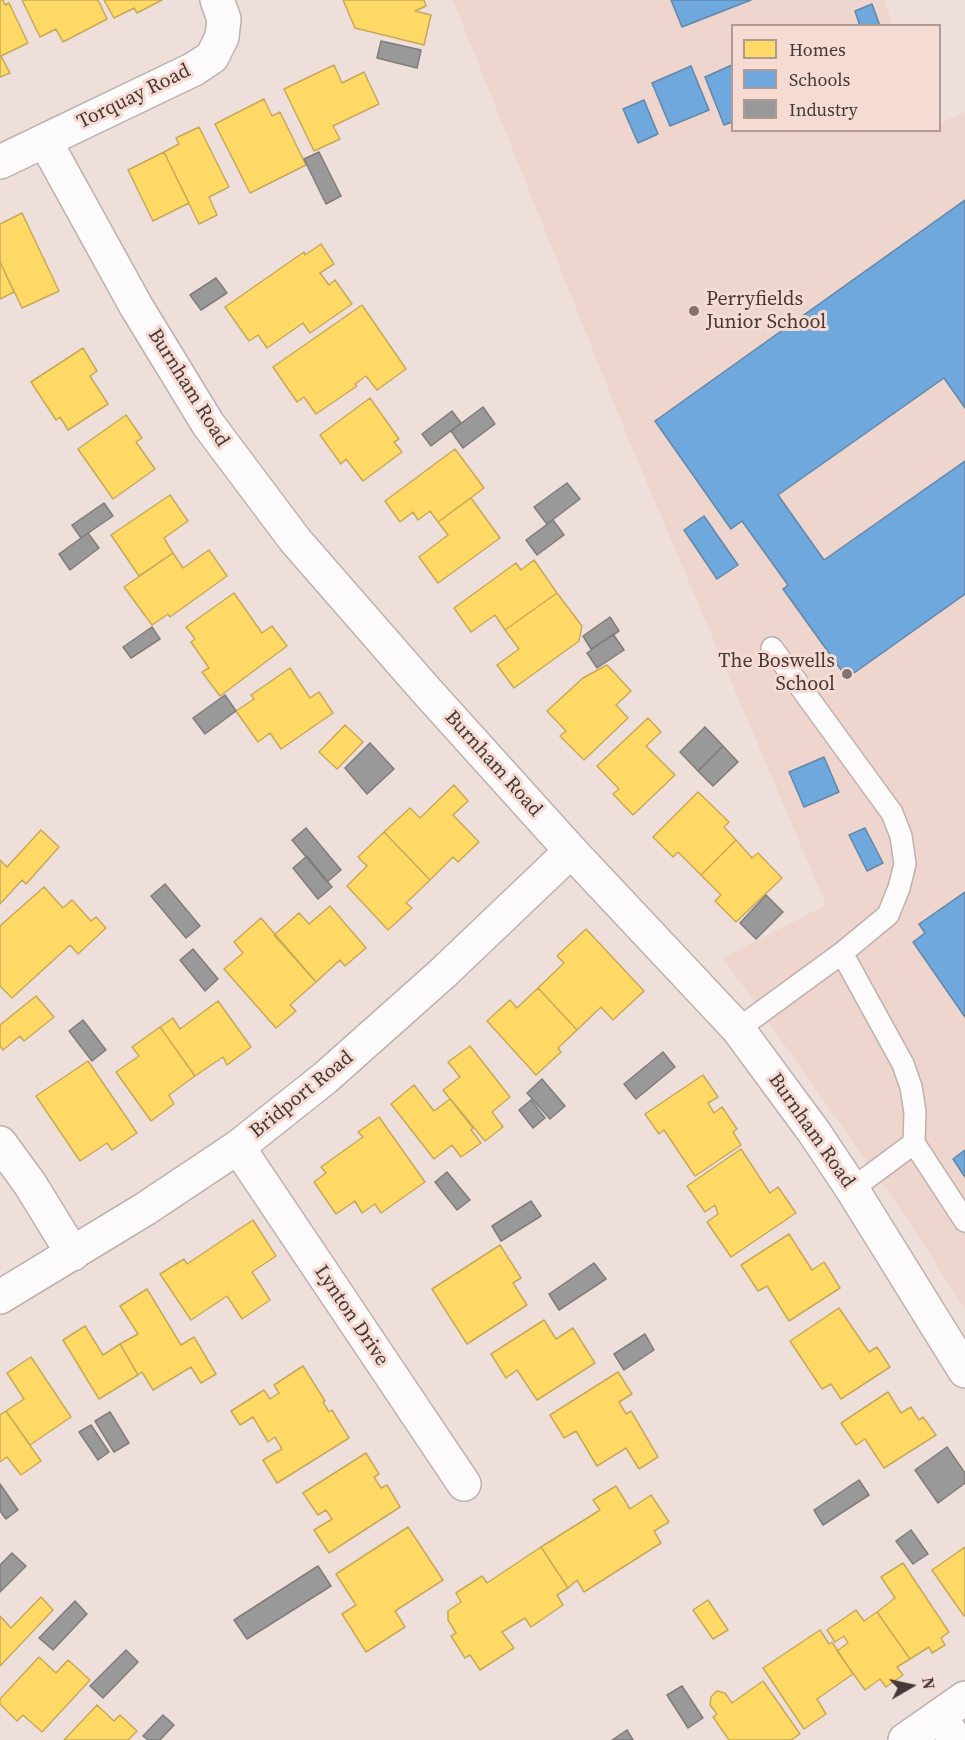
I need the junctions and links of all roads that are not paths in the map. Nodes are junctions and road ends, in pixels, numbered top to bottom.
1 (217, 0) edge
2 (45, 141) junction
3 (0, 162) edge
4 (772, 648) dead end
5 (571, 851) junction
6 (842, 953) junction
7 (738, 1029) junction
8 (0, 1143) edge
9 (914, 1143) junction
10 (238, 1147) junction
11 (852, 1189) junction
12 (965, 1221) edge
13 (73, 1254) junction
14 (0, 1297) edge
15 (965, 1371) edge
16 (464, 1484) dead end
17 (953, 1718) edge
18 (905, 1740) edge

1 - 2 street, Torquay Road
2 - 3 street, Torquay Road
2 - 5 street, Burnham Road
4 - 6 lane
5 - 7 street, Burnham Road
5 - 10 street, Bridport Road
6 - 7 lane
6 - 9 lane
7 - 11 street, Burnham Road
8 - 13 street
9 - 11 lane
9 - 12 lane
10 - 13 street, Bridport Road
10 - 16 street, Lynton Drive
11 - 15 street, Burnham Road
13 - 14 street, Bridport Road
17 - 18 street

